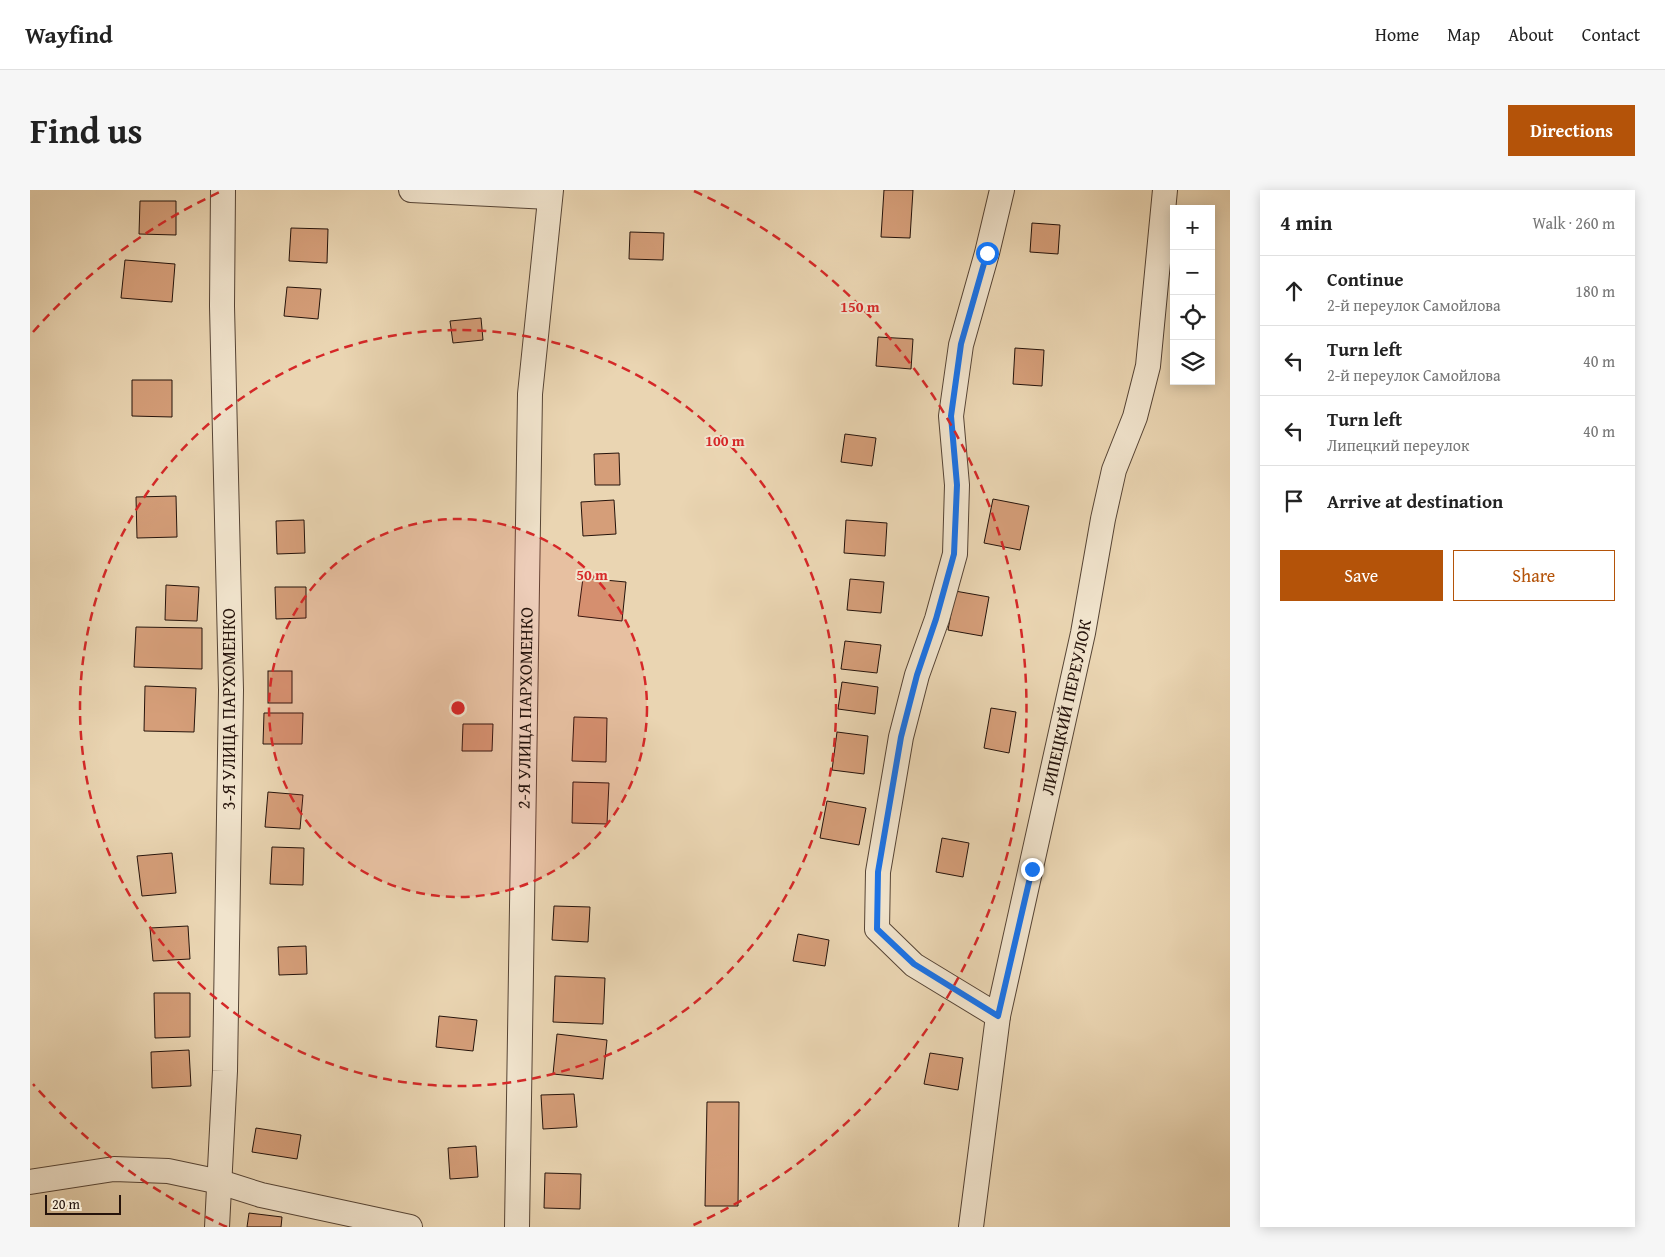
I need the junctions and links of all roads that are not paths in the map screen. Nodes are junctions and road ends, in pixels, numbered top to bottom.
1 (224, 190) edge
2 (411, 190) edge
3 (1002, 190) edge
4 (1164, 190) edge
5 (551, 194) edge
6 (998, 1016) junction
7 (30, 1182) edge
8 (220, 1182) junction
9 (217, 1227) edge
10 (410, 1227) edge
11 (517, 1227) edge
12 (971, 1227) edge

1 - 8 street, 3-Я УЛИЦА ПАРХОМЕНКО
2 - 5 street
3 - 6 street
4 - 6 street, ЛИПЕЦКИЙ ПЕРЕУЛОК
5 - 11 street, 2-Я УЛИЦА ПАРХОМЕНКО
6 - 12 street, ЛИПЕЦКИЙ ПЕРЕУЛОК
7 - 8 street
8 - 9 street, 3-Я УЛИЦА ПАРХОМЕНКО
8 - 10 street

